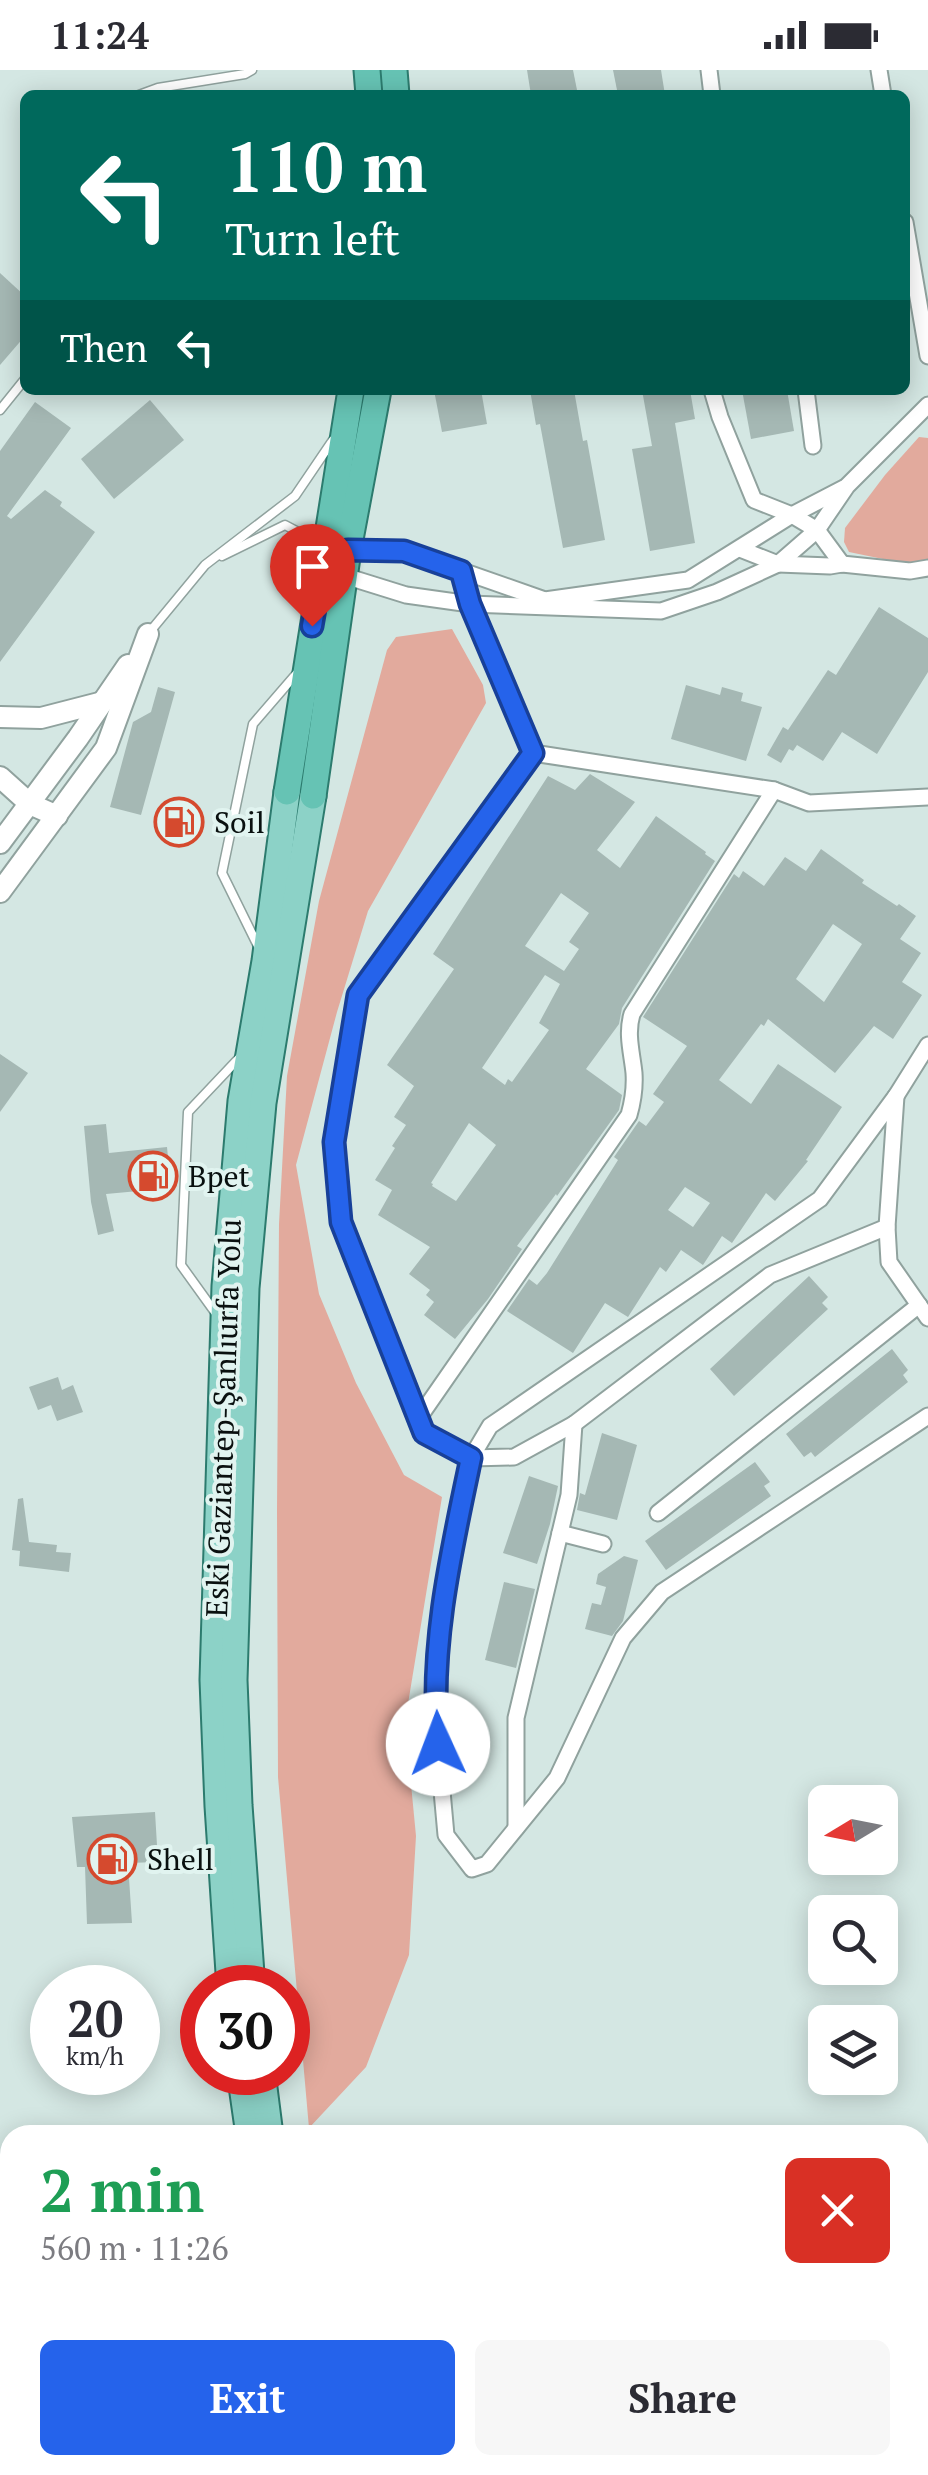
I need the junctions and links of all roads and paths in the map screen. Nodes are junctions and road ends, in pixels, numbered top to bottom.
1 (252, 70) edge
2 (153, 90) edge
3 (910, 251) edge
4 (928, 356) edge
5 (20, 384) edge
6 (350, 395) edge
7 (377, 395) edge
8 (713, 395) edge
9 (807, 395) edge
10 (928, 405) edge
11 (0, 410) edge
12 (345, 423) junction
13 (813, 446) dead end
14 (847, 486) junction
15 (792, 515) junction
16 (817, 530) junction
17 (740, 548) junction
18 (339, 561) junction
19 (205, 564) junction
20 (778, 564) junction
21 (842, 564) junction
22 (928, 568) edge
23 (461, 571) junction
24 (470, 604) junction
25 (148, 634) junction
26 (307, 662) junction
27 (103, 702) junction
28 (0, 717) edge
29 (533, 753) junction
30 (0, 777) edge
31 (774, 790) junction
32 (286, 792) joint
33 (313, 796) joint
34 (928, 796) edge
35 (30, 804) junction
36 (56, 816) junction
37 (0, 844) edge
38 (0, 892) edge
39 (265, 961) junction
40 (250, 1046) junction
41 (928, 1046) edge
42 (896, 1096) junction
43 (886, 1227) junction
44 (924, 1312) edge
45 (224, 1324) junction
46 (928, 1416) edge
47 (418, 1419) junction
48 (574, 1424) junction
49 (471, 1458) junction
50 (658, 1512) dead end
51 (560, 1533) junction
52 (603, 1544) dead end
53 (516, 1828) junction
54 (228, 1965) edge
55 (250, 1965) edge
56 (243, 2095) edge
57 (265, 2095) edge
58 (248, 2125) edge
59 (269, 2125) edge

1 - 2 lane
3 - 4 street
5 - 11 lane
6 - 12 highway
7 - 18 highway
8 - 15 street
9 - 13 street
10 - 14 street
12 - 18 highway
12 - 19 lane
14 - 15 street
14 - 16 street
15 - 16 street
15 - 17 street
16 - 20 street
16 - 21 street
17 - 20 street
17 - 23 street
18 - 19 lane
18 - 23 street
18 - 24 street
18 - 26 highway
18 - 33 highway
19 - 25 lane
20 - 21 street
20 - 24 street
21 - 22 street
23 - 24 street
24 - 29 street
25 - 27 street
25 - 36 street
26 - 32 highway
26 - 39 lane
27 - 28 street
27 - 35 street
29 - 31 street
29 - 47 street
30 - 35 street
31 - 34 street
31 - 47 street
32 - 39 main road, Eski Gaziantep-Şanlıurfa Yolu
33 - 55 main road, Eski Gaziantep-Şanlıurfa Yolu
35 - 36 street
35 - 37 street
36 - 38 street
39 - 40 main road, Eski Gaziantep-Şanlıurfa Yolu
40 - 45 main road, Eski Gaziantep-Şanlıurfa Yolu
40 - 45 lane
41 - 42 street
42 - 43 street
42 - 49 street
43 - 44 street
43 - 48 street
44 - 50 street
45 - 54 main road, Eski Gaziantep-Şanlıurfa Yolu
46 - 53 street
47 - 49 street
48 - 49 street
48 - 51 street
49 - 53 street
51 - 52 street
51 - 53 street
56 - 58 main road
57 - 59 main road

